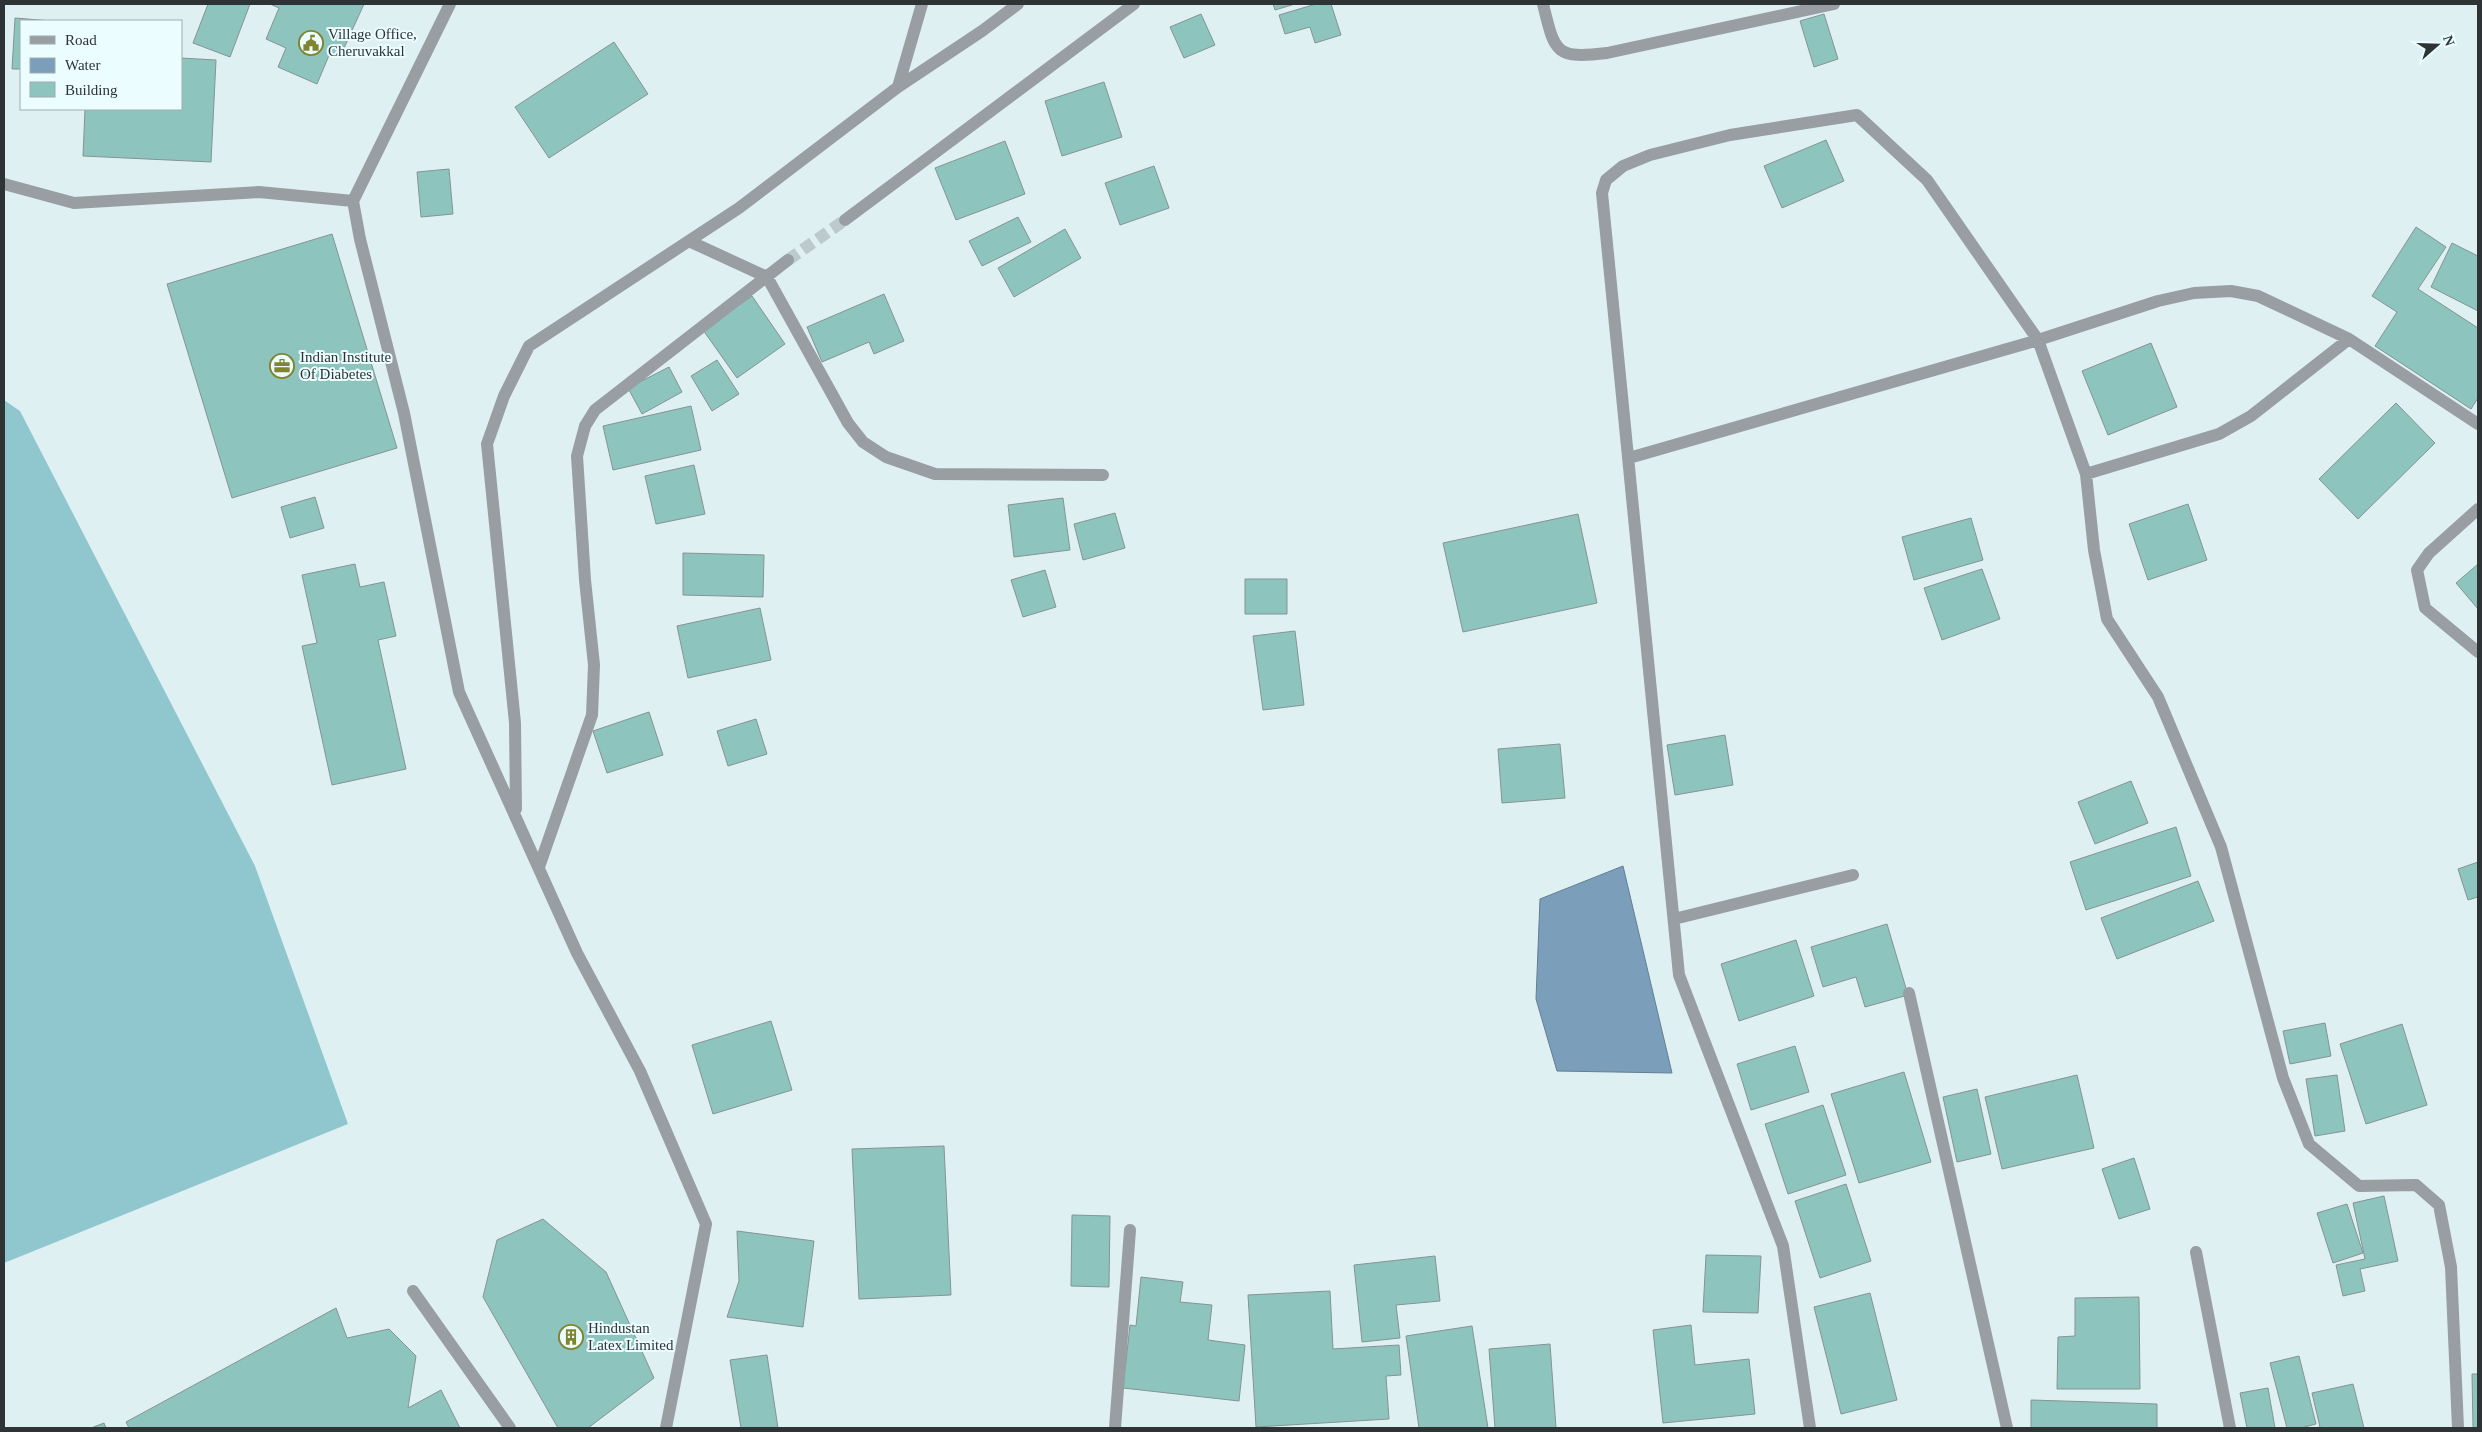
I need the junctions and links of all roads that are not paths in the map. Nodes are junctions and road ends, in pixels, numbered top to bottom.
1 (450, 4) edge
2 (922, 4) edge
3 (1018, 4) edge
4 (1134, 4) edge
5 (1543, 4) edge
6 (1834, 4) edge
7 (898, 87) junction
8 (4, 184) edge
9 (353, 200) junction
10 (845, 220) tunnel mouth
11 (691, 242) junction
12 (788, 260) tunnel mouth
13 (767, 277) junction
14 (2349, 339) junction
15 (2038, 340) junction
16 (2478, 424) edge
17 (1629, 458) junction
18 (2086, 474) junction
19 (1103, 475) dead end
20 (2478, 509) edge
21 (2478, 652) edge
22 (516, 814) junction
23 (539, 867) junction
24 (1853, 875) dead end
25 (1674, 919) junction
26 (1909, 993) dead end
27 (1130, 1230) dead end
28 (2196, 1252) dead end
29 (413, 1291) dead end
30 (510, 1428) edge
31 (666, 1428) edge
32 (1115, 1428) edge
33 (1810, 1428) edge
34 (2007, 1428) edge
35 (2230, 1428) edge
36 (2458, 1428) edge

1 - 9 street
2 - 7 street
3 - 7 street
4 - 10 street
5 - 6 street
7 - 11 street
8 - 9 street
9 - 22 street
11 - 13 street
11 - 22 street
12 - 13 street
13 - 19 street
13 - 23 street
14 - 15 street
14 - 16 street
14 - 18 street
15 - 17 street
15 - 17 street
15 - 18 street
17 - 25 street
18 - 36 street
20 - 21 street
22 - 23 street
23 - 31 street
24 - 25 street
25 - 33 street
26 - 34 street
27 - 32 street
28 - 35 street
29 - 30 street

